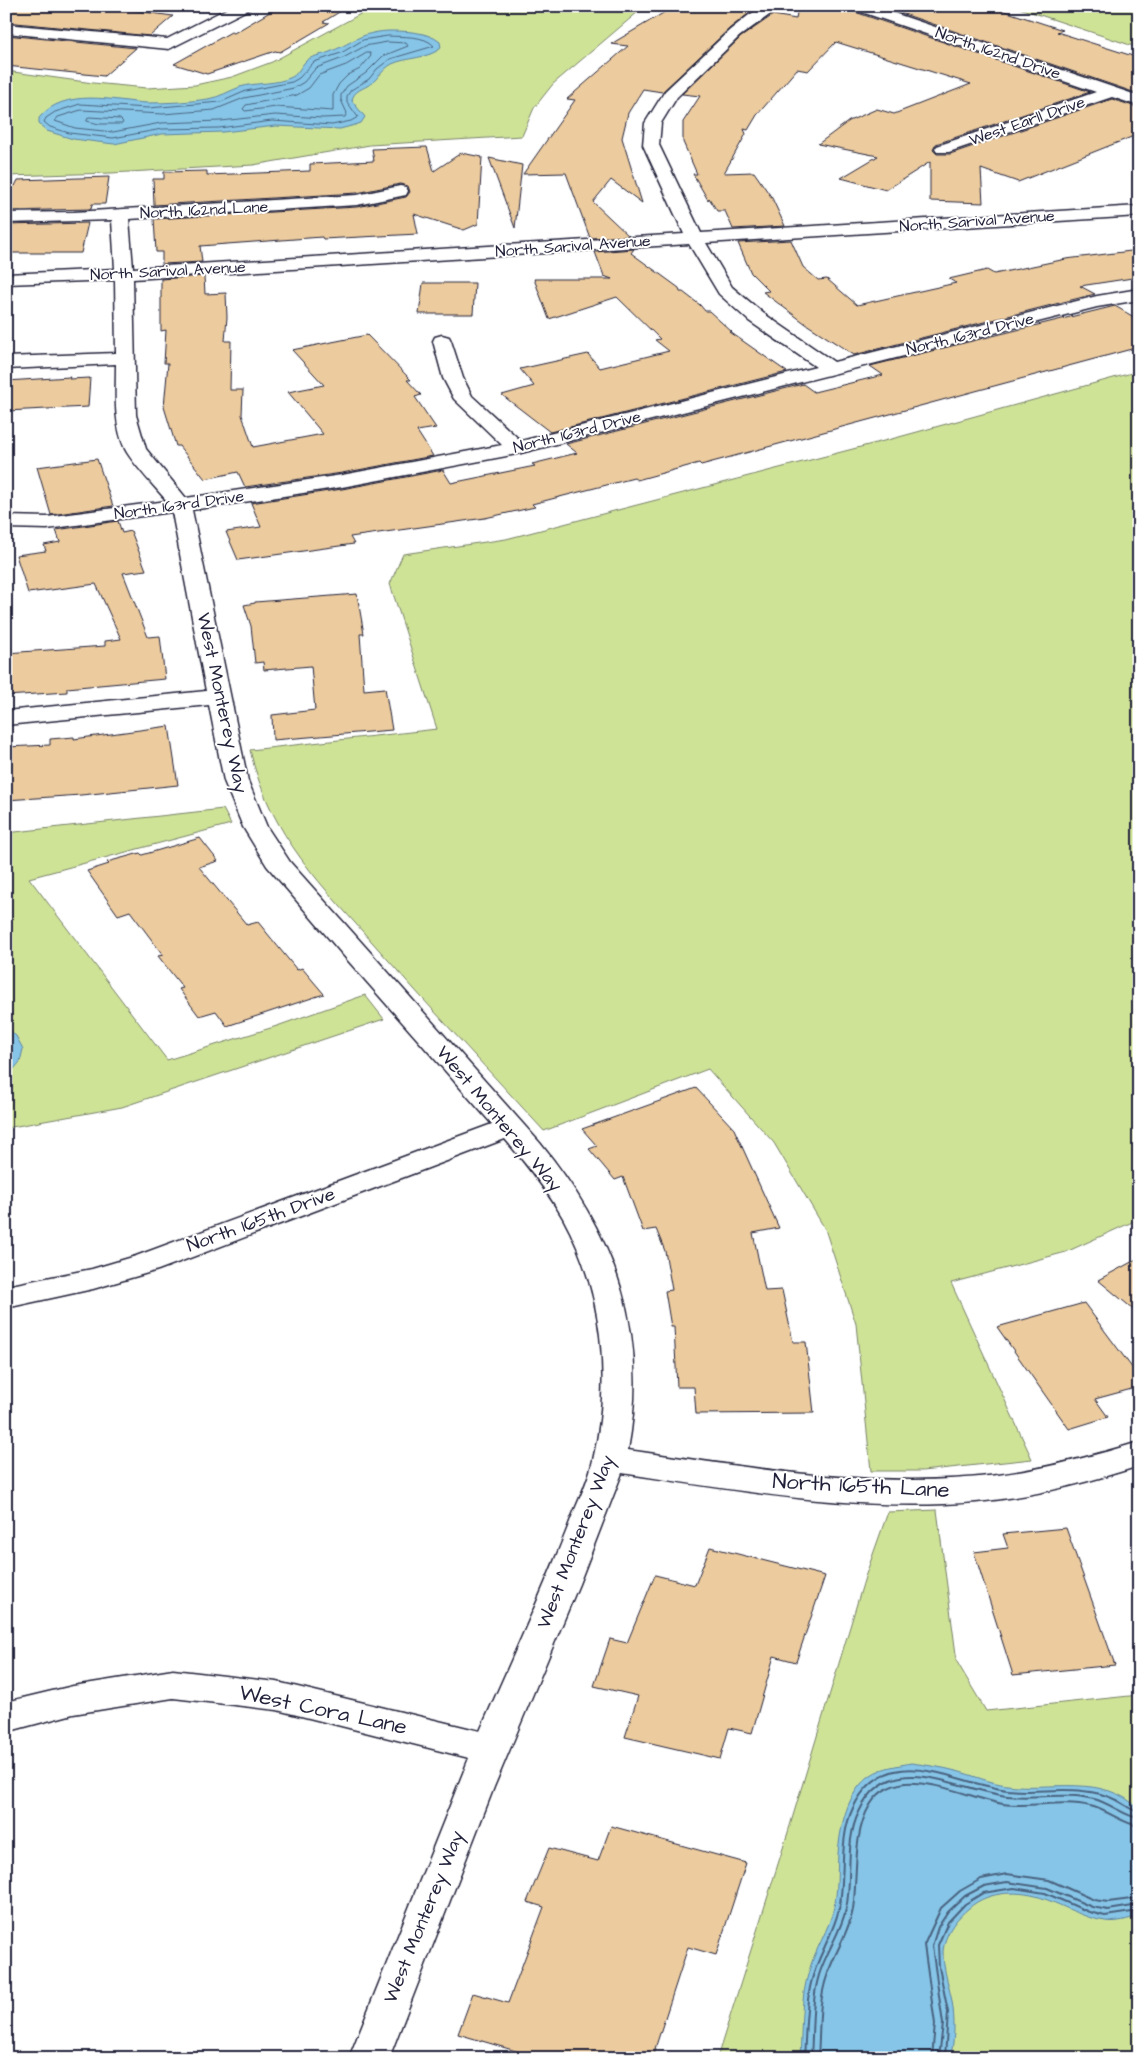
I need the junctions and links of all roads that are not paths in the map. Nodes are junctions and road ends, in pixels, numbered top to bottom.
1 (244, 6) edge
2 (775, 6) edge
3 (858, 6) edge
4 (6, 28) edge
5 (1111, 92) junction
6 (1139, 101) edge
7 (943, 149) dead end
8 (400, 191) dead end
9 (1139, 211) edge
10 (120, 215) junction
11 (6, 218) edge
12 (695, 238) junction
13 (124, 274) junction
14 (6, 279) edge
15 (1139, 294) edge
16 (442, 341) dead end
17 (126, 358) junction
18 (6, 363) edge
19 (831, 369) junction
20 (517, 448) junction
21 (181, 505) junction
22 (6, 522) edge
23 (218, 697) junction
24 (6, 718) edge
25 (510, 1127) junction
26 (6, 1297) edge
27 (1139, 1454) edge
28 (610, 1459) junction
29 (6, 1717) edge
30 (491, 1749) junction
31 (369, 2058) edge

1 - 4 street
2 - 12 street
3 - 5 street, North 162nd Drive
5 - 6 street, North 162nd Drive
5 - 7 street, West Earll Drive
8 - 10 street, North 162nd Lane
9 - 12 street, North Sarival Avenue
10 - 11 street, North 162nd Lane
10 - 13 street, West Monterey Way
12 - 13 street, North Sarival Avenue
12 - 19 street
13 - 14 street, North Sarival Avenue
13 - 17 street, West Monterey Way
15 - 19 street, North 163rd Drive
16 - 20 street
17 - 18 street
17 - 21 street, West Monterey Way
19 - 20 street, North 163rd Drive
20 - 21 street, North 163rd Drive
21 - 22 street, North 163rd Drive
21 - 23 street, West Monterey Way
23 - 24 street
23 - 25 street, West Monterey Way
25 - 26 street, North 165th Drive
25 - 28 street, West Monterey Way
27 - 28 street, North 165th Lane
28 - 30 street, West Monterey Way
29 - 30 street, West Cora Lane
30 - 31 street, West Monterey Way

